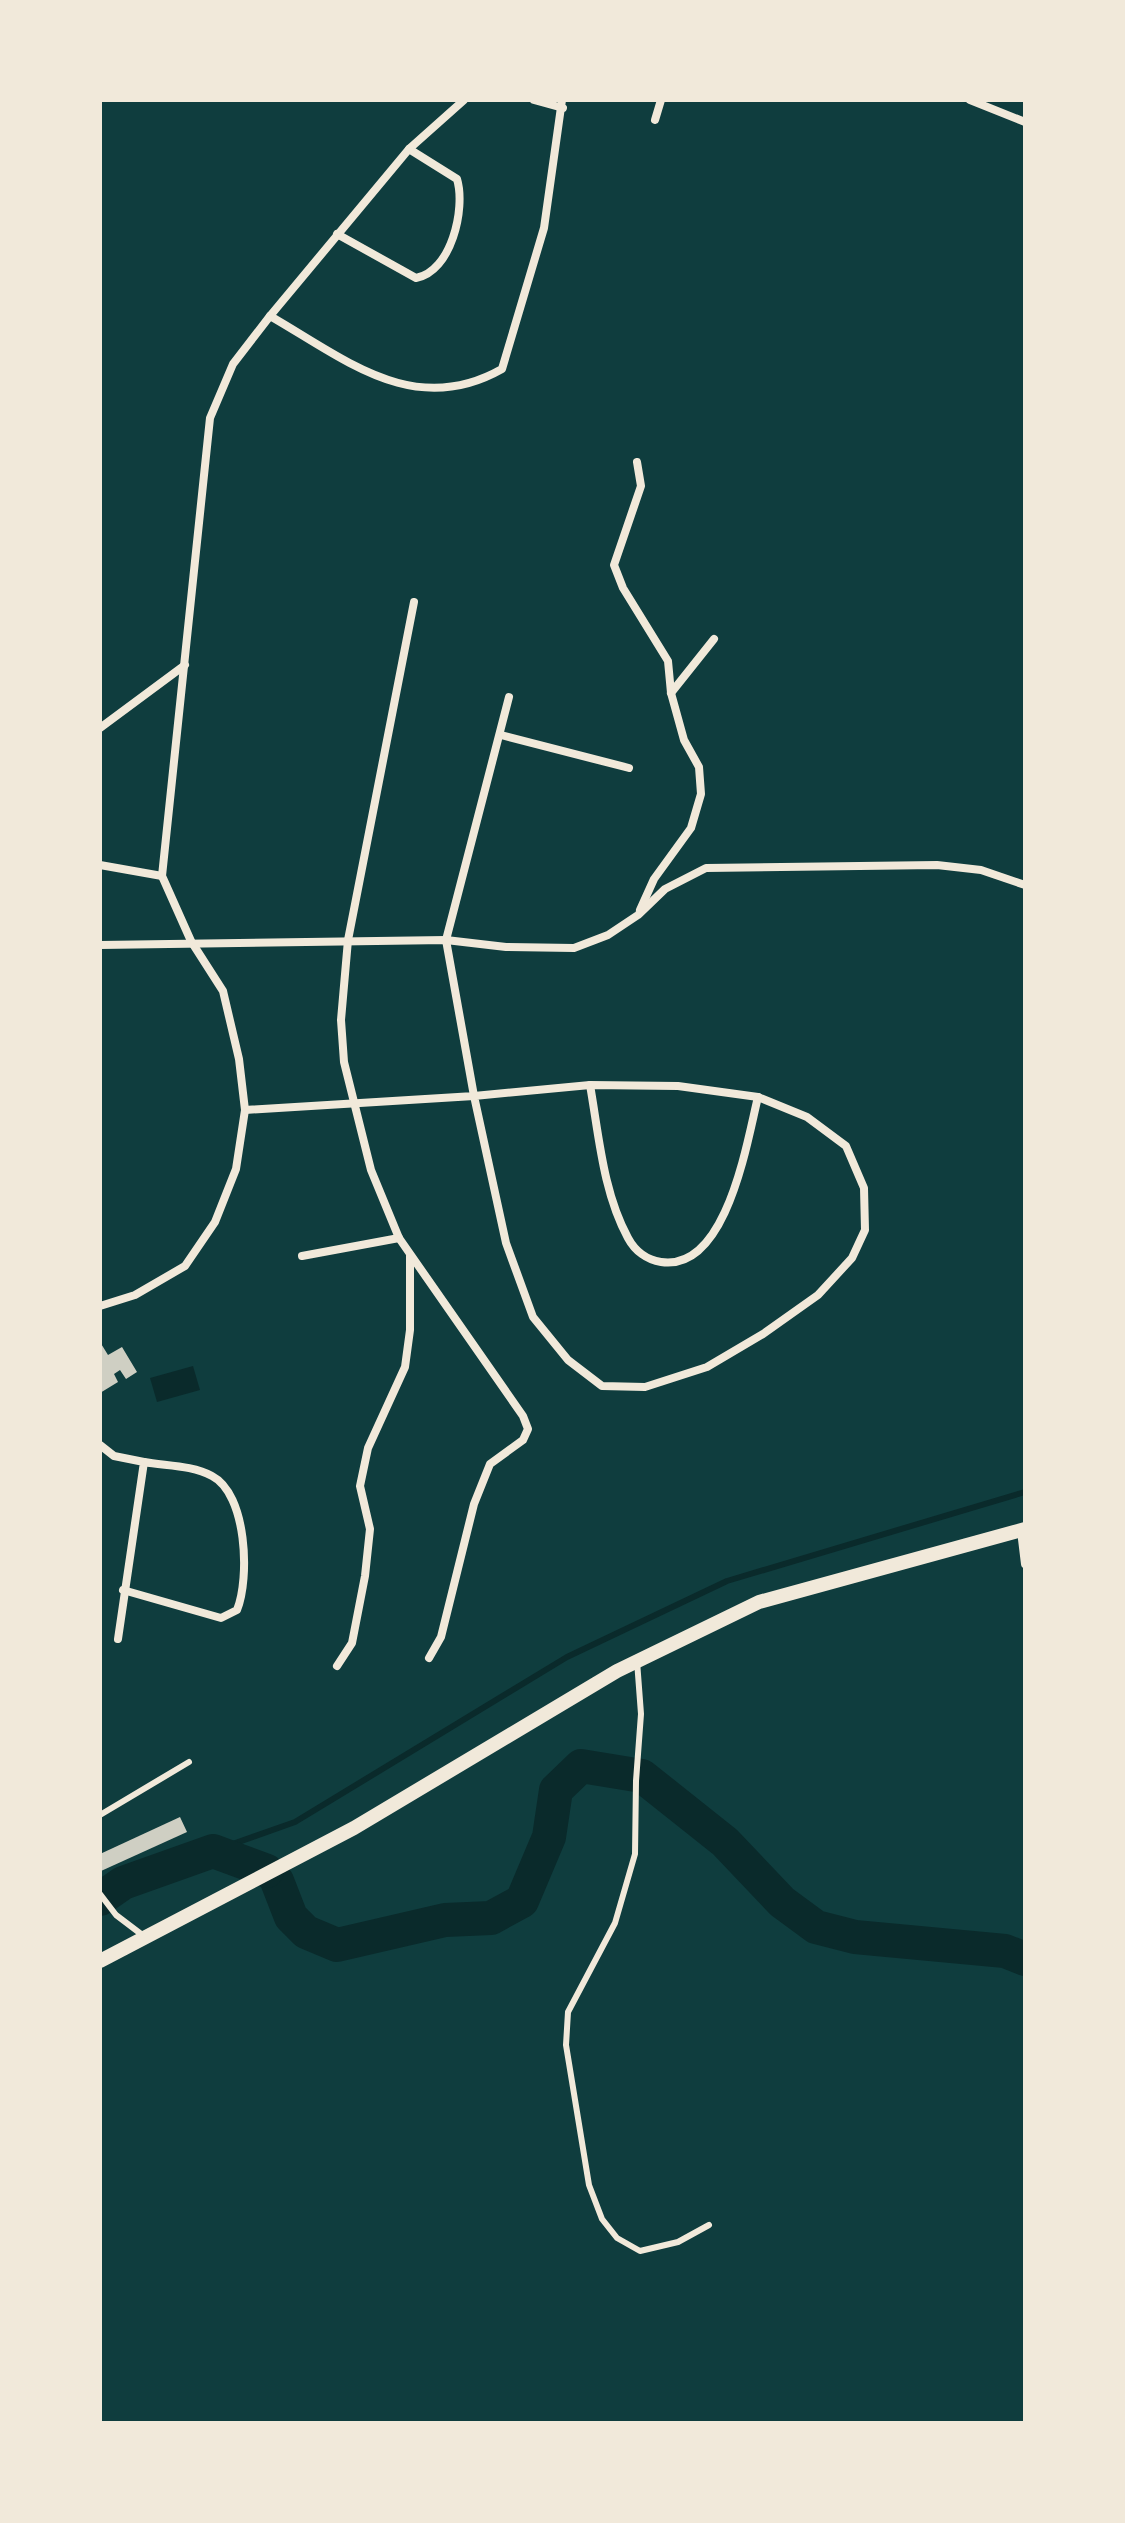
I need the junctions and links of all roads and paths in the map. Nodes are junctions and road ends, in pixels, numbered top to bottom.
1 (464, 100) edge
2 (534, 100) edge
3 (661, 100) edge
4 (970, 100) edge
5 (562, 104) edge
6 (655, 120) dead end
7 (1025, 122) edge
8 (409, 149) junction
9 (337, 234) junction
10 (270, 316) junction
11 (637, 462) dead end
12 (414, 602) dead end
13 (714, 639) dead end
14 (185, 665) junction
15 (671, 693) junction
16 (509, 697) dead end
17 (100, 728) edge
18 (501, 735) junction
19 (629, 768) dead end
20 (100, 865) edge
21 (162, 876) junction
22 (1025, 885) edge
23 (638, 915) junction
24 (348, 940) junction
25 (446, 940) junction
26 (191, 941) junction
27 (100, 945) edge
28 (590, 1085) junction
29 (474, 1096) junction
30 (758, 1097) junction
31 (353, 1102) junction
32 (245, 1110) junction
33 (399, 1238) junction
34 (410, 1255) junction
35 (302, 1256) dead end
36 (100, 1306) edge
37 (100, 1445) edge
38 (144, 1462) junction
39 (1023, 1530) edge
40 (1025, 1564) edge
41 (123, 1590) junction
42 (118, 1639) dead end
43 (429, 1658) dead end
44 (637, 1661) junction
45 (337, 1666) dead end
46 (189, 1762) dead end
47 (100, 1815) edge
48 (100, 1894) edge
49 (145, 1937) junction
50 (100, 1961) edge
51 (709, 2225) dead end

1 - 8 street
2 - 5 street
3 - 6 street
4 - 7 street
5 - 10 street
8 - 9 street
8 - 9 street
9 - 10 street
10 - 14 street
11 - 15 street
12 - 24 street
13 - 15 street
14 - 17 street
14 - 21 street
15 - 23 street
16 - 18 street
18 - 19 street
18 - 25 street
20 - 21 street
21 - 26 street
22 - 23 street
23 - 25 street
24 - 25 street
24 - 26 street
24 - 31 street
25 - 29 street
26 - 27 street
26 - 32 street
28 - 29 street
28 - 30 street
28 - 30 street
29 - 30 street
29 - 31 street
31 - 32 street
31 - 33 street
32 - 36 street
33 - 34 street
33 - 35 street
34 - 43 street
34 - 45 street
37 - 38 street
38 - 41 street
38 - 41 street
39 - 40 street
39 - 44 street
41 - 42 street
44 - 49 street
44 - 51 lane
46 - 47 lane
48 - 49 lane
49 - 50 street

